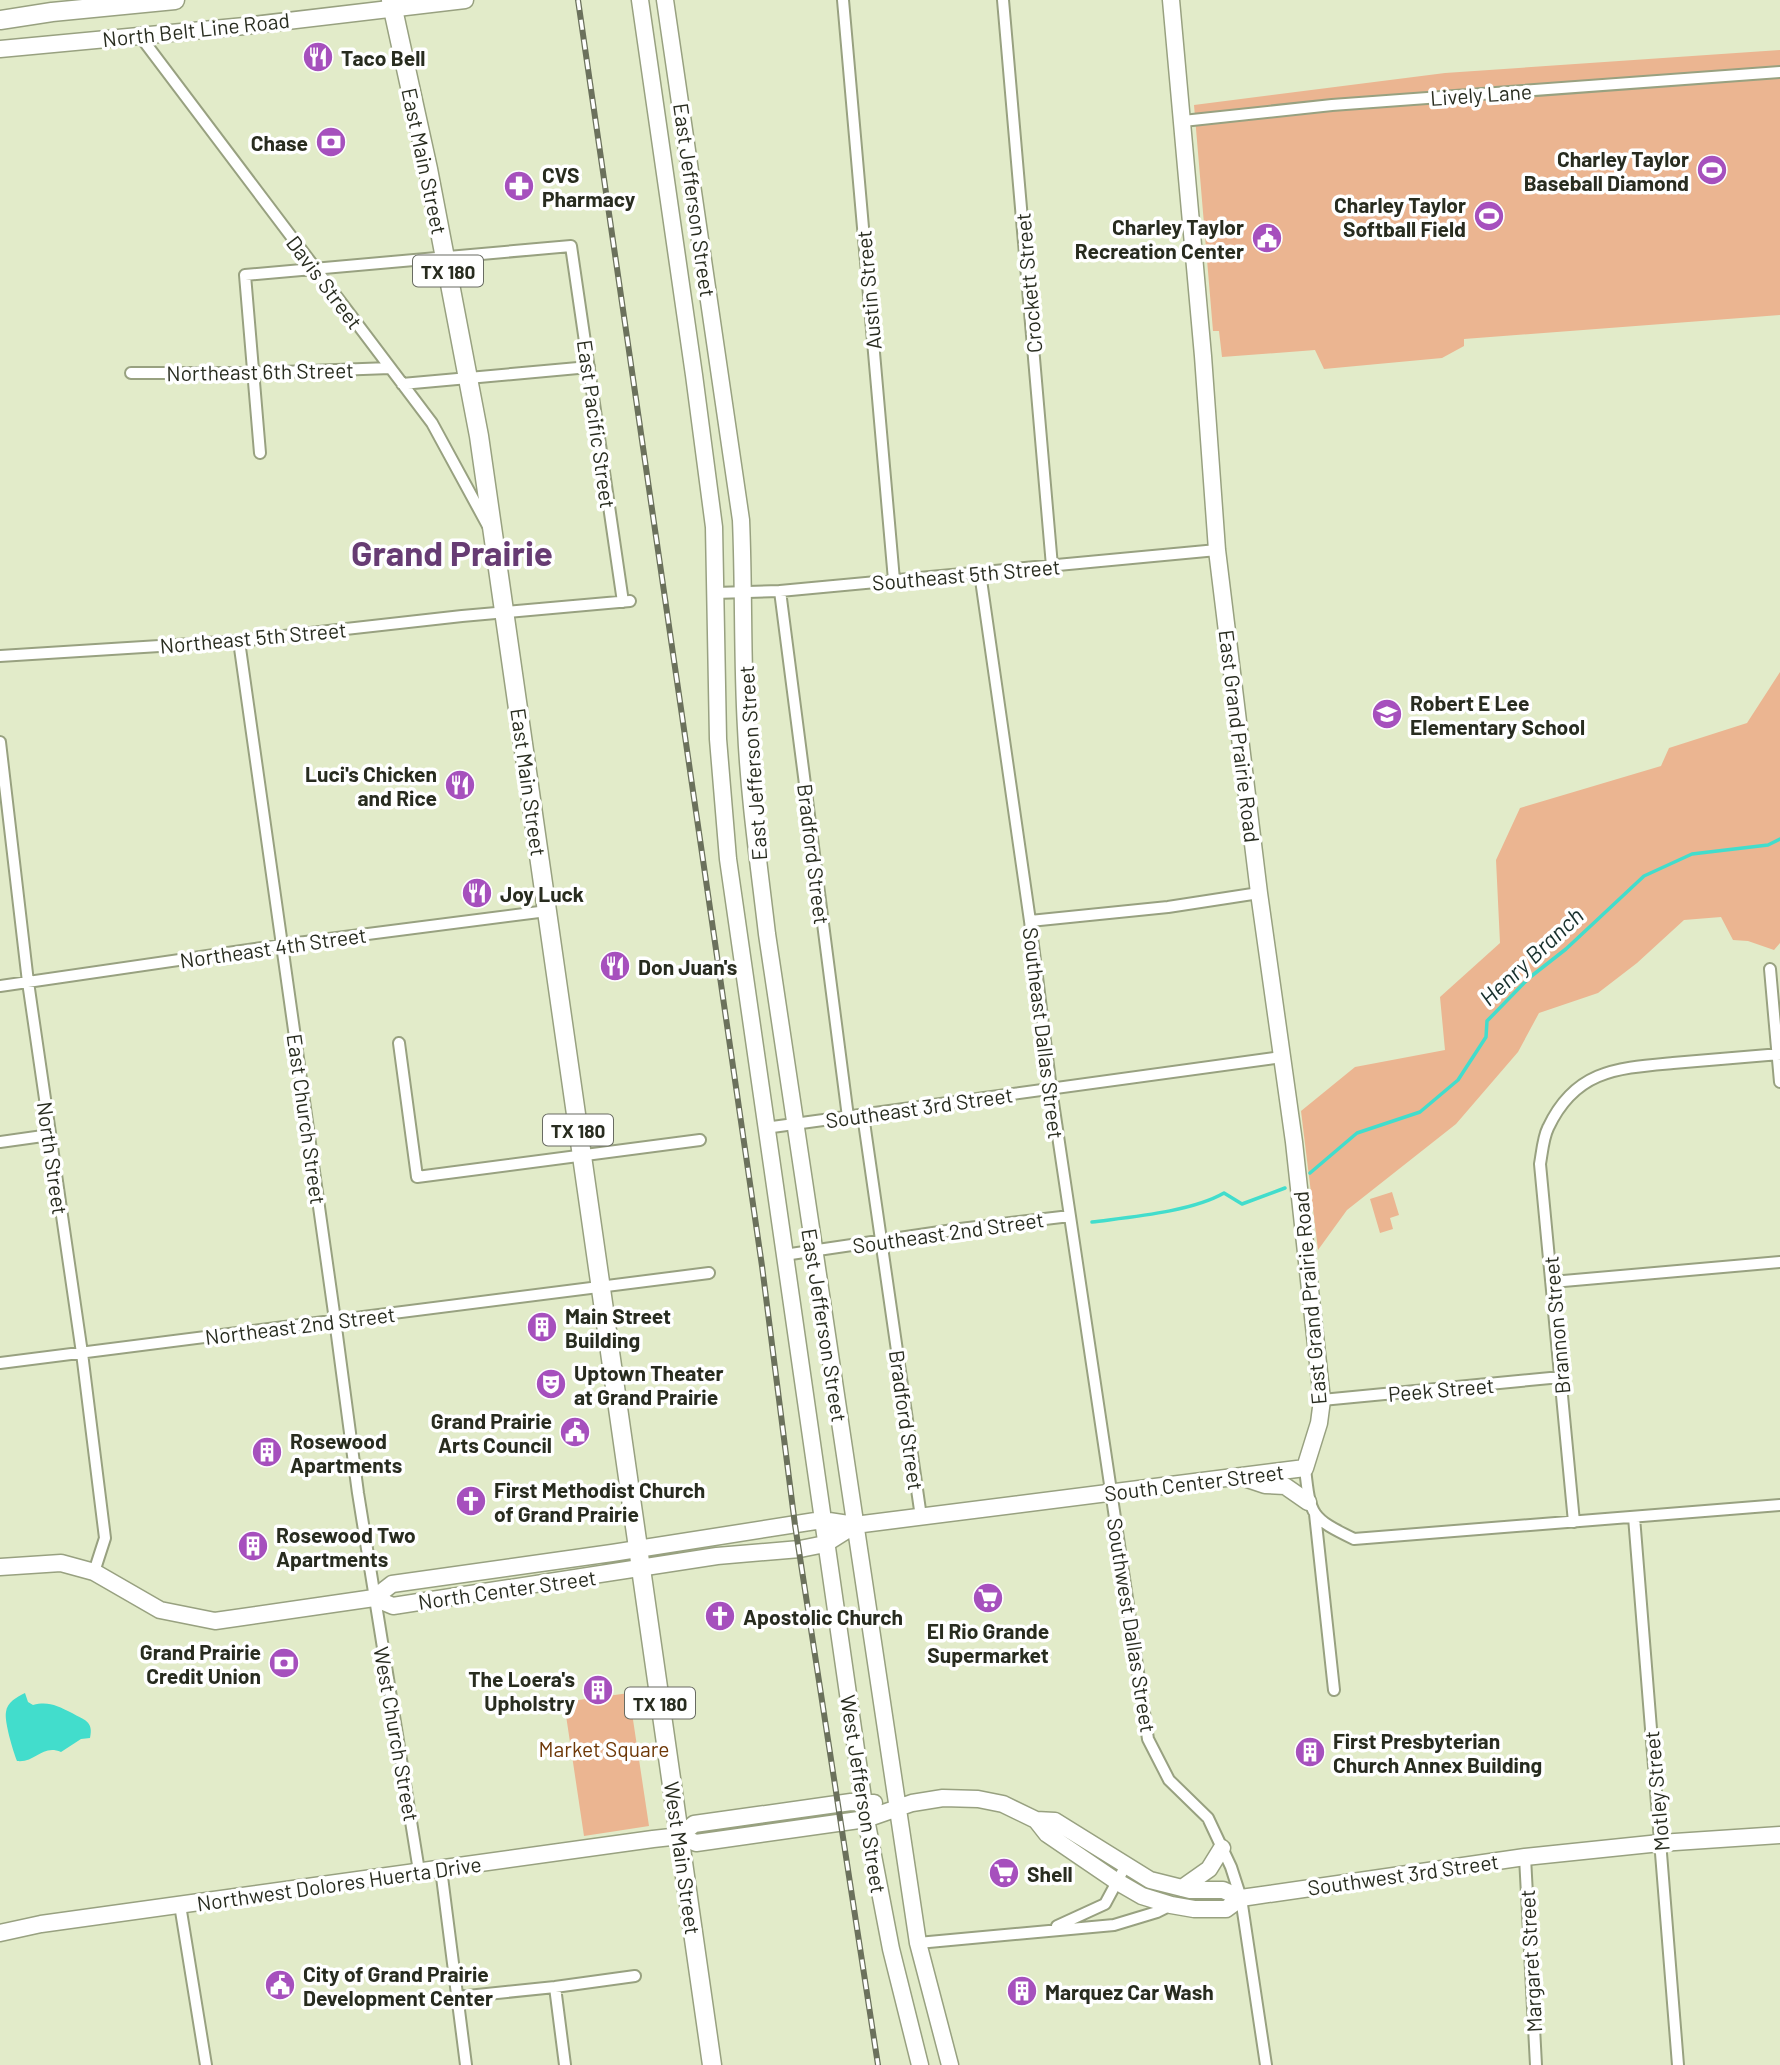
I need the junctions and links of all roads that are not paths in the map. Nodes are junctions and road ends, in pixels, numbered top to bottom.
1 (175, 0) edge
2 (465, 0) edge
3 (640, 0) edge
4 (665, 0) edge
5 (843, 0) edge
6 (1003, 0) edge
7 (1171, 0) edge
8 (391, 4) edge
9 (0, 20) edge
10 (140, 36) junction
11 (0, 49) edge
12 (1780, 72) edge
13 (1182, 121) junction
14 (445, 257) junction
15 (316, 269) junction
16 (589, 366) junction
17 (390, 368) junction
18 (720, 372) junction
19 (131, 373) dead end
20 (252, 373) junction
21 (694, 375) junction
22 (468, 379) junction
23 (402, 384) junction
24 (260, 453) dead end
25 (494, 538) junction
26 (1217, 550) junction
27 (1052, 566) junction
28 (980, 573) junction
29 (894, 580) junction
30 (780, 591) junction
31 (744, 592) junction
32 (715, 593) junction
33 (505, 612) junction
34 (239, 641) junction
35 (0, 656) edge
36 (0, 742) edge
37 (726, 834) junction
38 (755, 836) junction
39 (1259, 893) junction
40 (547, 911) junction
41 (1030, 921) junction
42 (768, 938) junction
43 (739, 942) junction
44 (282, 945) junction
45 (1770, 970) dead end
46 (28, 982) junction
47 (0, 986) edge
48 (783, 1039) junction
49 (399, 1043) dead end
50 (753, 1043) junction
51 (1779, 1055) edge
52 (1282, 1057) junction
53 (1780, 1082) edge
54 (1051, 1088) junction
55 (863, 1115) junction
56 (848, 1117) junction
57 (795, 1124) junction
58 (765, 1128) junction
59 (50, 1135) junction
60 (700, 1140) dead end
61 (0, 1142) edge
62 (582, 1156) junction
63 (1070, 1216) junction
64 (882, 1240) junction
65 (813, 1250) junction
66 (784, 1255) junction
67 (1780, 1262) edge
68 (709, 1273) dead end
69 (1552, 1282) junction
70 (600, 1285) junction
71 (335, 1320) junction
72 (82, 1353) junction
73 (0, 1363) edge
74 (1560, 1377) junction
75 (1322, 1400) junction
76 (1305, 1468) junction
77 (1239, 1476) junction
78 (1112, 1493) junction
79 (1780, 1505) edge
80 (1312, 1508) junction
81 (921, 1517) junction
82 (1634, 1517) junction
83 (822, 1520) junction
84 (1574, 1522) junction
85 (855, 1525) junction
86 (825, 1544) junction
87 (638, 1549) junction
88 (0, 1567) edge
89 (640, 1569) junction
90 (94, 1572) junction
91 (374, 1598) junction
92 (1334, 1690) dead end
93 (863, 1801) junction
94 (897, 1807) junction
95 (866, 1819) junction
96 (1036, 1820) junction
97 (1780, 1835) edge
98 (680, 1836) junction
99 (1660, 1843) junction
100 (1222, 1848) junction
101 (1525, 1857) junction
102 (1126, 1865) junction
103 (441, 1869) junction
104 (419, 1871) junction
105 (1116, 1881) junction
106 (1182, 1888) junction
107 (1241, 1898) junction
108 (1105, 1904) junction
109 (180, 1905) junction
110 (1171, 1905) junction
111 (1114, 1925) junction
112 (0, 1933) edge
113 (1034, 1933) junction
114 (918, 1943) junction
115 (635, 1976) dead end
116 (555, 1987) junction
117 (458, 1997) junction
118 (206, 2065) edge
119 (466, 2065) edge
120 (565, 2065) edge
121 (712, 2065) edge
122 (920, 2065) edge
123 (950, 2065) edge
124 (1266, 2065) edge
125 (1536, 2065) edge
126 (1678, 2065) edge

1 - 9 main road, North Belt Line Road
2 - 8 street, North Belt Line Road
3 - 21 street, East Jefferson Street
4 - 18 street, East Jefferson Street
5 - 29 street, Austin Street
6 - 27 street, Crockett Street
7 - 13 street, East Grand Prairie Road
8 - 10 street, North Belt Line Road
8 - 14 main road, East Main Street / TX 180
10 - 11 street, North Belt Line Road
10 - 15 street, Davis Street
12 - 13 street, Lively Lane
13 - 26 street, East Grand Prairie Road
14 - 15 street
14 - 16 street, East Pacific Street
14 - 22 main road, East Main Street / TX 180
15 - 17 street, Davis Street
15 - 20 street
16 - 22 street
16 - 33 street, East Pacific Street
17 - 20 street, Northeast 6th Street
17 - 23 street, Davis Street
18 - 21 street
18 - 31 street, East Jefferson Street
19 - 20 street, Northeast 6th Street
20 - 24 street
21 - 32 street, East Jefferson Street
22 - 23 street
22 - 25 main road, East Main Street / TX 180
23 - 25 street, Davis Street
25 - 33 main road, East Main Street / TX 180
26 - 27 street, Southeast 5th Street
26 - 39 street, East Grand Prairie Road
27 - 28 street, Southeast 5th Street
28 - 29 street, Southeast 5th Street
28 - 41 street, Southeast Dallas Street
29 - 30 street, Southeast 5th Street
30 - 31 street, Southeast 5th Street
30 - 56 street, Bradford Street
31 - 32 street, Southeast 5th Street
31 - 38 street, East Jefferson Street
32 - 37 street, East Jefferson Street
33 - 34 street, Northeast 5th Street
33 - 40 main road, East Main Street / TX 180
34 - 35 street, Northeast 5th Street
34 - 44 street, East Church Street
36 - 46 street, North Street
37 - 38 street
37 - 43 street, East Jefferson Street
38 - 42 street, East Jefferson Street
39 - 41 street
39 - 52 street, East Grand Prairie Road
40 - 44 street, Northeast 4th Street
40 - 62 main road, East Main Street / TX 180
41 - 54 street, Southeast Dallas Street
42 - 43 street
42 - 48 street, East Jefferson Street
43 - 50 street, East Jefferson Street
44 - 46 street, Northeast 4th Street
44 - 71 street, East Church Street
45 - 51 street
46 - 47 street, Northeast 4th Street
46 - 59 street, North Street
48 - 50 street
48 - 57 street, East Jefferson Street
49 - 62 street
50 - 58 street, East Jefferson Street
51 - 53 street
51 - 69 street, Brannon Street
52 - 54 street, Southeast 3rd Street
52 - 75 street, East Grand Prairie Road
54 - 55 street, Southeast 3rd Street
54 - 63 street, Southeast Dallas Street
55 - 56 street, Southeast 3rd Street
55 - 64 street, Bradford Street
56 - 57 street, Southeast 3rd Street
57 - 58 street, Southeast 3rd Street
57 - 65 street, East Jefferson Street
58 - 66 street, East Jefferson Street
59 - 61 street
59 - 72 street, North Street
60 - 62 street
62 - 70 main road, East Main Street / TX 180
63 - 64 street, Southeast 2nd Street
63 - 78 street, Southeast Dallas Street
64 - 65 street, Southeast 2nd Street
64 - 81 street, Bradford Street
65 - 66 street, Southeast 2nd Street
65 - 85 street, East Jefferson Street
66 - 83 street, East Jefferson Street
67 - 69 street
68 - 70 street
69 - 74 street, Brannon Street
70 - 71 street, Northeast 2nd Street
70 - 87 main road, East Main Street / TX 180
71 - 72 street, Northeast 2nd Street
71 - 91 street, East Church Street
72 - 73 street, Northeast 2nd Street
72 - 90 street, North Street
74 - 75 street, Peek Street
74 - 84 street, Brannon Street
75 - 76 street, East Grand Prairie Road
76 - 77 street, South Center Street
76 - 80 street, South Center Street
77 - 78 street, South Center Street
77 - 80 street
78 - 81 street, South Center Street
78 - 100 street, Southwest Dallas Street
79 - 82 street
80 - 84 street
80 - 92 street, South Center Street
81 - 85 street, South Center Street
82 - 84 street
82 - 99 street, Motley Street
83 - 85 street, South Center Street
83 - 86 street, West Jefferson Street
83 - 87 street, South Center Street
85 - 86 street, South Center Street
85 - 94 street, West Jefferson Street
86 - 89 street, South Center Street
86 - 93 street, West Jefferson Street
87 - 89 main road, East Main Street / TX 180
87 - 91 street, North Center Street
88 - 90 street, North Center Street
89 - 91 street, North Center Street
89 - 98 main road, West Main Street / TX 180
90 - 91 street, North Center Street
91 - 104 street, West Church Street
93 - 94 street
93 - 95 street, West Jefferson Street
93 - 98 street
94 - 95 street
94 - 96 street
94 - 114 street, West Jefferson Street
95 - 98 street
95 - 122 street, West Jefferson Street
96 - 102 street
96 - 105 street
97 - 99 street, Southwest 3rd Street
98 - 103 street, Northwest Dolores Huerta Drive
98 - 121 main road, West Main Street / TX 180
99 - 101 street, Southwest 3rd Street
99 - 126 street, Motley Street
100 - 106 street
100 - 107 street, Southwest Dallas Street
101 - 107 street, Southwest 3rd Street
101 - 125 street, Margaret Street
102 - 105 street
102 - 106 street
103 - 104 street, Northwest Dolores Huerta Drive
103 - 117 street
104 - 109 street, Northwest Dolores Huerta Drive
105 - 108 street
105 - 110 street
106 - 107 street
107 - 110 street, Southwest 3rd Street
107 - 124 street, Southwest Dallas Street
108 - 111 street
108 - 113 street, Southwest 3rd Street
109 - 112 street, Northwest Dolores Huerta Drive
109 - 118 street
110 - 111 street, Southwest 3rd Street
111 - 113 street, Southwest 3rd Street
113 - 114 street, Southwest 3rd Street
114 - 123 street, West Jefferson Street
115 - 116 street
116 - 117 street
116 - 120 street
117 - 119 street

